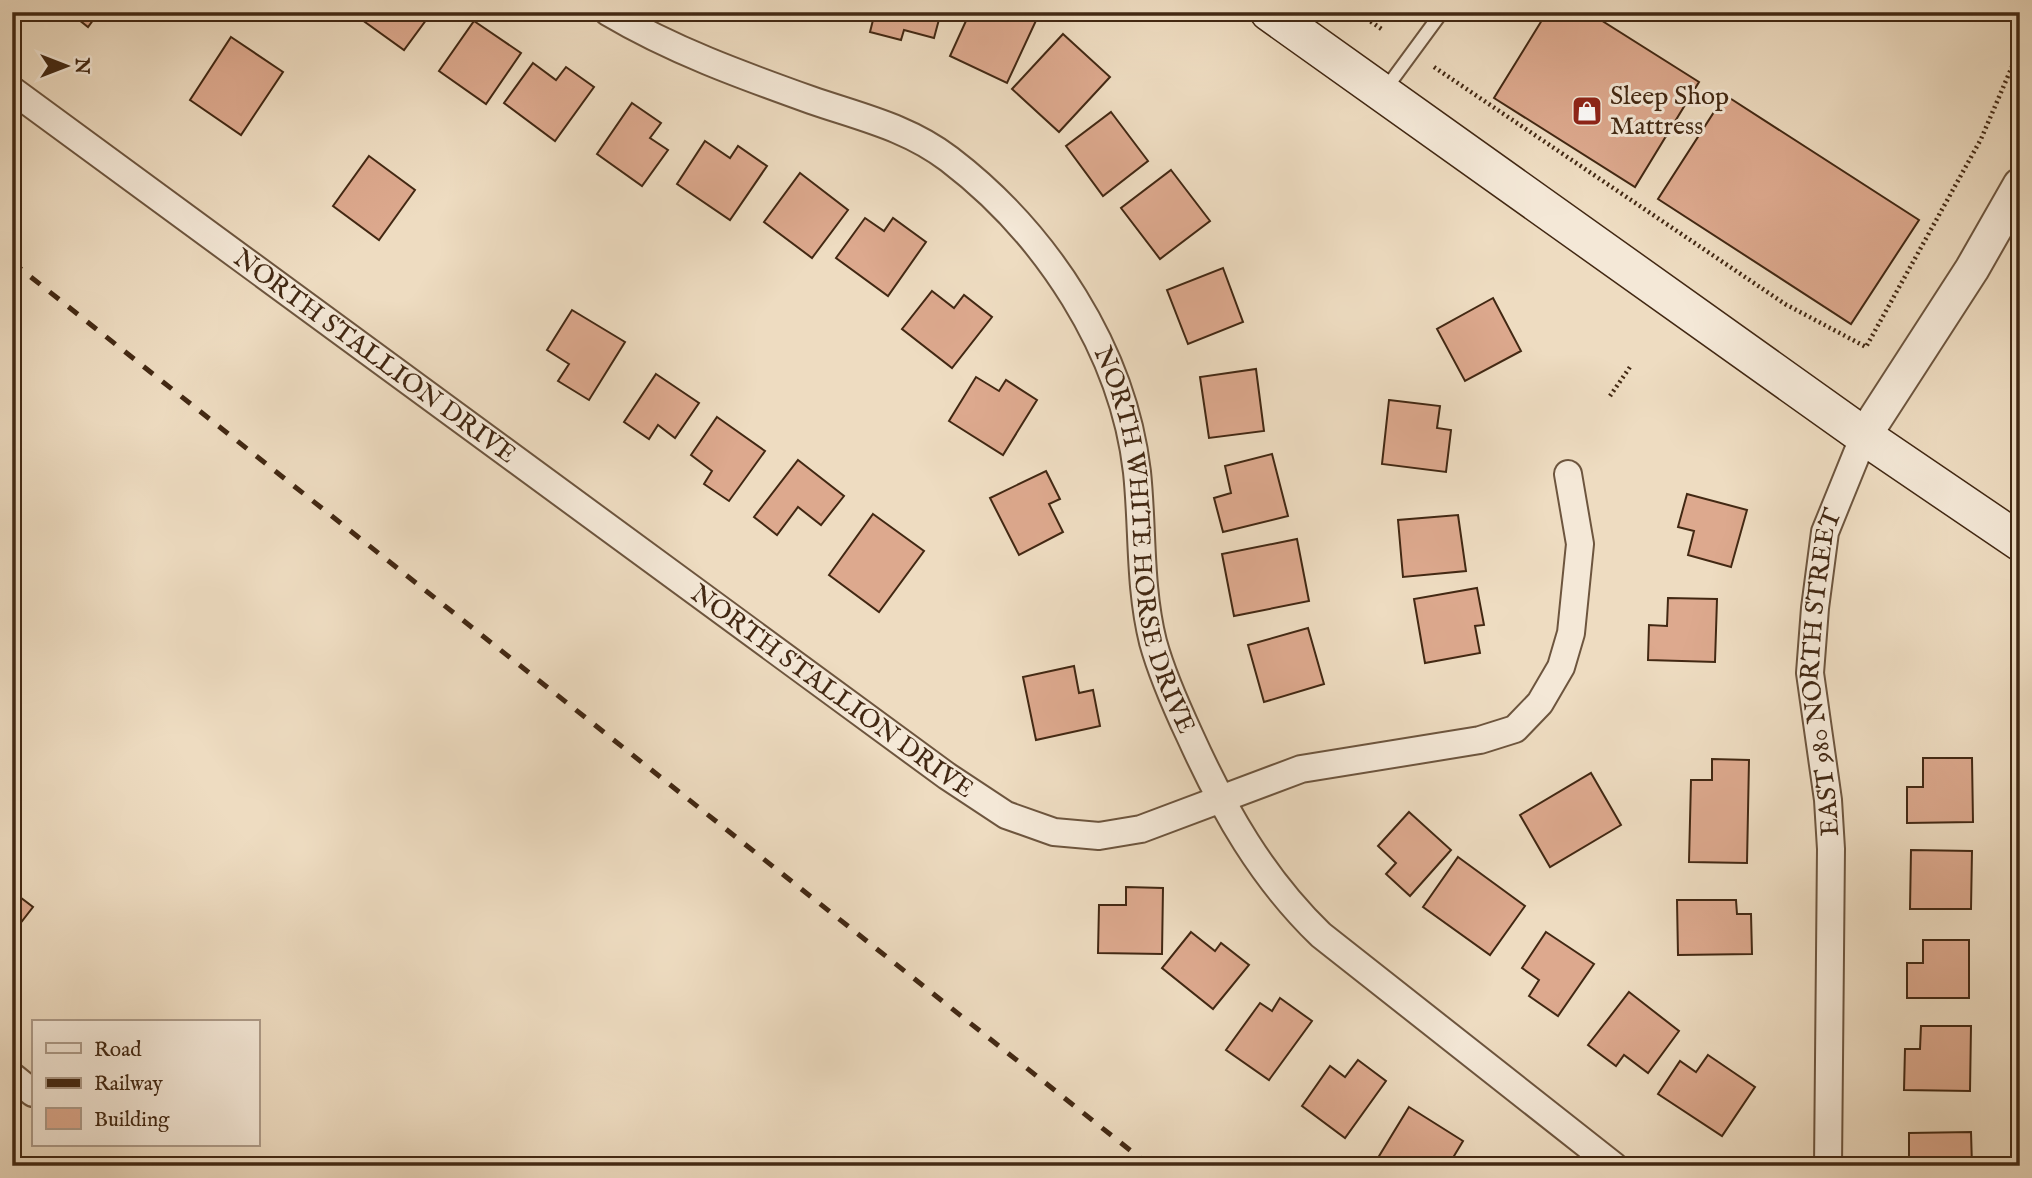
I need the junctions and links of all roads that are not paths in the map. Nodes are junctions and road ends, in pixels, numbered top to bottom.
1 (608, 12) edge
2 (1269, 12) edge
3 (1442, 12) edge
4 (12, 90) edge
5 (1383, 93) junction
6 (2020, 185) edge
7 (1864, 436) junction
8 (1568, 474) dead end
9 (2020, 542) edge
10 (1218, 798) junction
11 (12, 1076) edge
12 (32, 1092) edge
13 (1614, 1166) edge
14 (1828, 1166) edge

1 - 10 street, NORTH WHITE HORSE DRIVE
2 - 5 main road
3 - 5 lane
4 - 10 street, NORTH STALLION DRIVE
5 - 7 main road
6 - 7 street
7 - 9 main road
7 - 14 street, EAST 980 NORTH STREET
8 - 10 street, NORTH STALLION DRIVE
10 - 13 street, NORTH WHITE HORSE DRIVE
11 - 12 street

